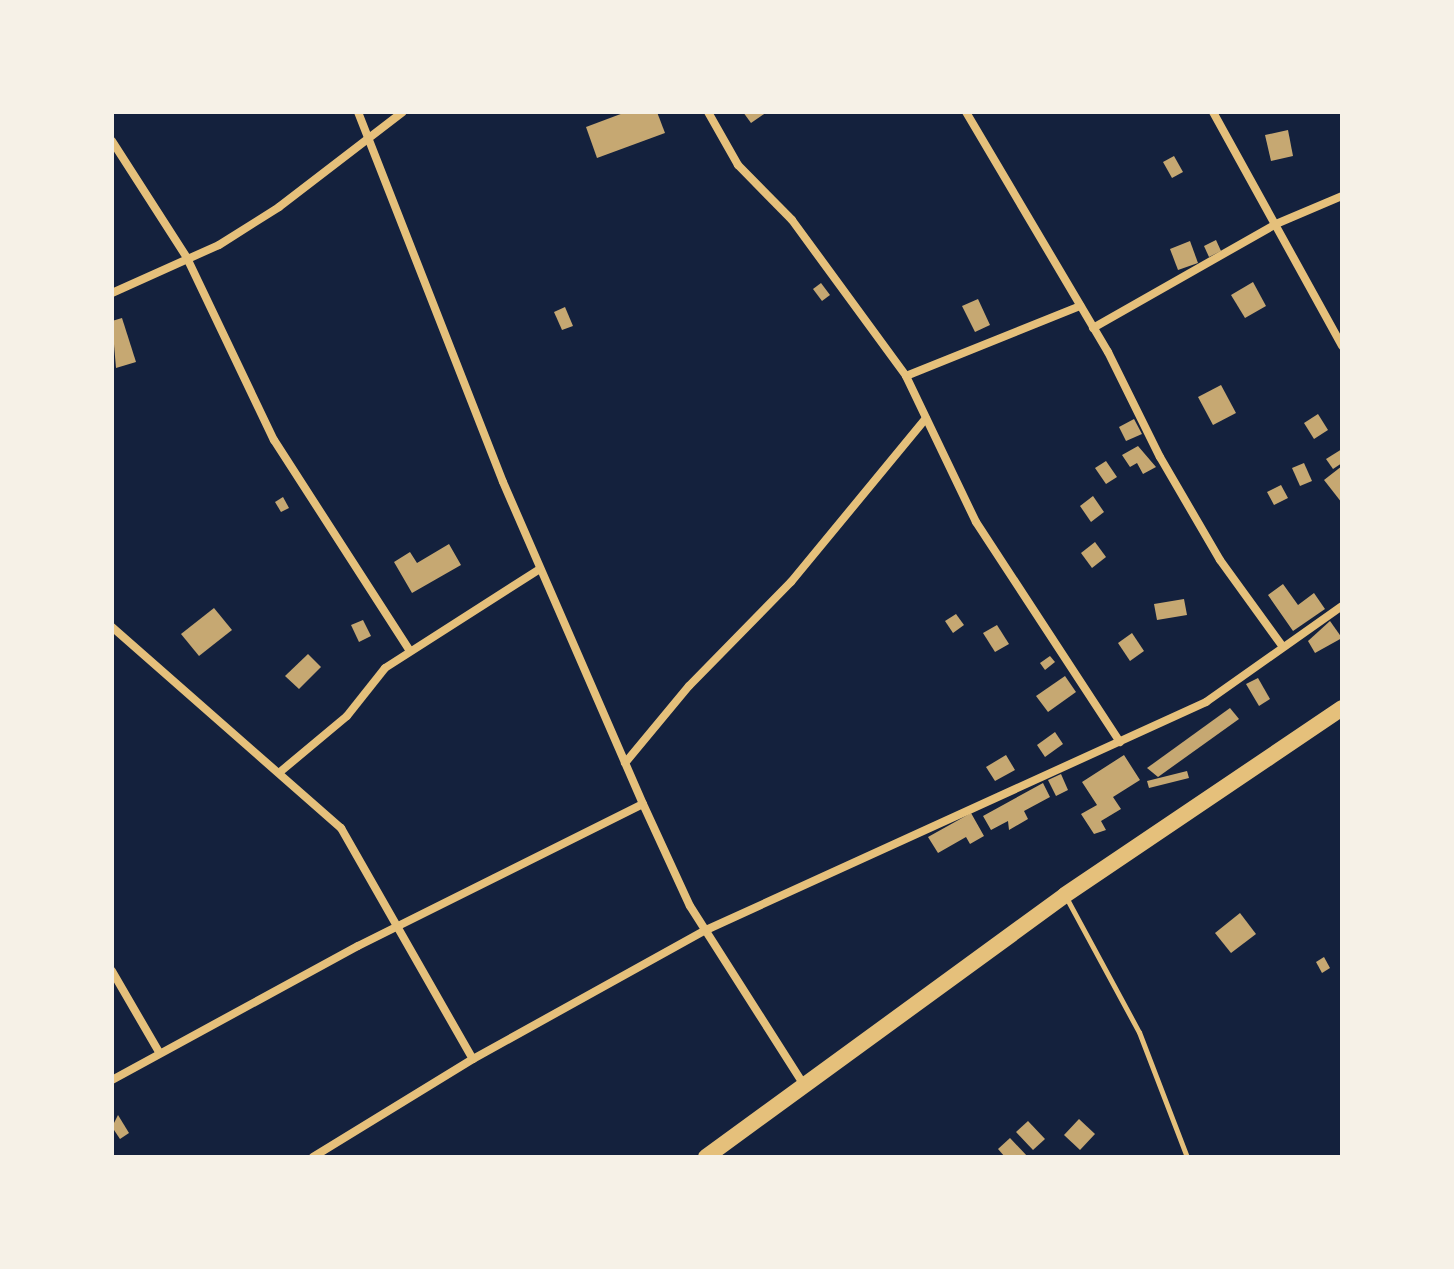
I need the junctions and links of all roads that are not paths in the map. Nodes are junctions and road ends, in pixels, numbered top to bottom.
1 (358, 112) edge
2 (403, 112) edge
3 (708, 112) edge
4 (966, 112) edge
5 (1213, 112) edge
6 (112, 141) edge
7 (368, 141) junction
8 (1342, 196) edge
9 (1276, 224) junction
10 (187, 258) junction
11 (112, 293) edge
12 (1080, 306) junction
13 (1093, 328) junction
14 (1342, 346) edge
15 (906, 376) junction
16 (926, 418) junction
17 (540, 569) junction
18 (1342, 606) edge
19 (112, 627) edge
20 (1283, 647) junction
21 (410, 651) junction
22 (1342, 708) edge
23 (1120, 742) junction
24 (625, 763) junction
25 (280, 772) junction
26 (643, 804) junction
27 (1065, 895) junction
28 (398, 926) junction
29 (706, 930) junction
30 (112, 971) edge
31 (159, 1052) junction
32 (473, 1059) junction
33 (112, 1080) edge
34 (804, 1085) junction
35 (313, 1157) edge
36 (706, 1157) edge
37 (1187, 1157) edge

1 - 7 street
2 - 7 street
3 - 15 street
4 - 12 street
5 - 9 street
6 - 10 street
7 - 10 street
7 - 17 street
8 - 9 street
9 - 13 street
9 - 14 street
10 - 11 street
10 - 21 street
12 - 13 street
12 - 15 street
13 - 20 street
15 - 16 street
16 - 23 street
16 - 24 street
17 - 21 street
17 - 24 street
18 - 20 street
19 - 25 street
20 - 23 street
21 - 25 street
22 - 27 highway
23 - 29 street
24 - 26 street
25 - 28 street
26 - 28 street
26 - 29 street
27 - 34 highway
27 - 37 lane
28 - 31 street
28 - 32 street
29 - 32 street
29 - 34 street
30 - 31 street
31 - 33 street
32 - 35 street
34 - 36 highway

